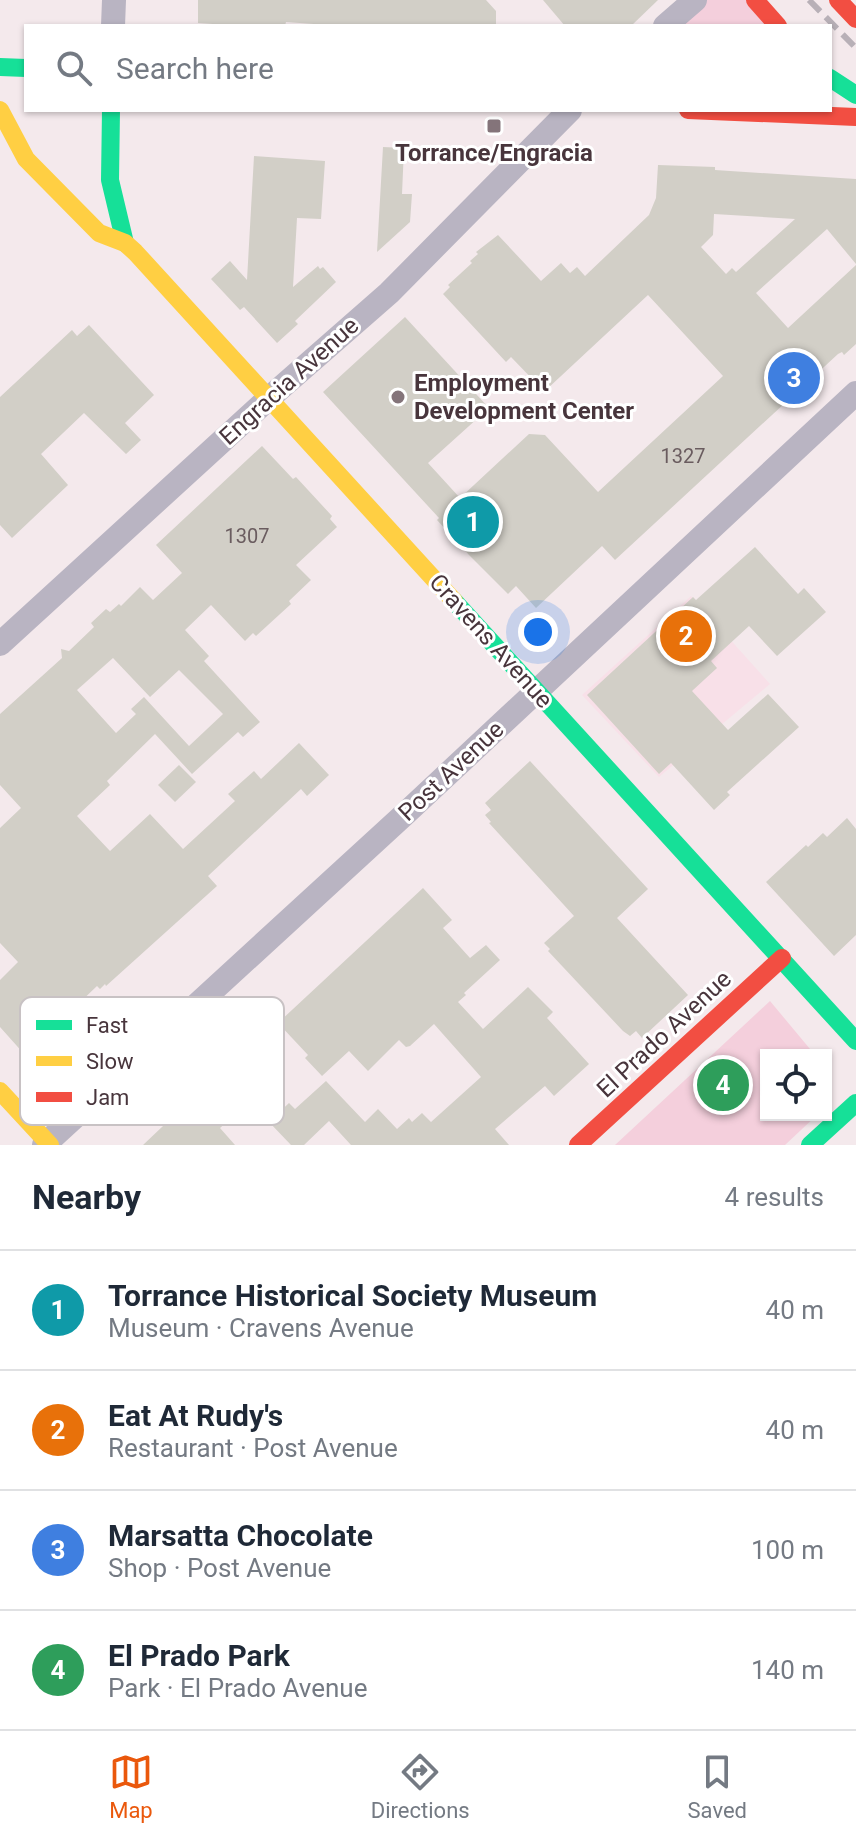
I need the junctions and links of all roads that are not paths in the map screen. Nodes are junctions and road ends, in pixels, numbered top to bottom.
1 (114, 0) edge
2 (695, 0) edge
3 (755, 0) edge
4 (838, 0) edge
5 (856, 19) edge
6 (113, 24) edge
7 (667, 24) edge
8 (776, 24) edge
9 (0, 67) edge
10 (24, 68) edge
11 (832, 79) edge
12 (856, 95) edge
13 (0, 110) edge
14 (111, 112) edge
15 (568, 112) edge
16 (736, 112) edge
17 (856, 117) edge
18 (125, 243) junction
19 (856, 393) edge
20 (268, 399) junction
21 (0, 644) edge
22 (537, 691) junction
23 (782, 958) junction
24 (206, 997) edge
25 (856, 1041) edge
26 (0, 1091) edge
27 (856, 1103) edge
28 (20, 1114) edge
29 (30, 1125) edge
30 (68, 1125) edge
31 (47, 1144) edge
32 (578, 1145) edge
33 (810, 1145) edge

1 - 6 street
2 - 7 street
3 - 8 street
4 - 5 street
9 - 10 street
11 - 12 street
13 - 18 street, Cravens Avenue
14 - 18 street, Cravens Avenue
15 - 20 street, Engracia Avenue
16 - 17 street
18 - 20 street, Cravens Avenue
19 - 22 street, Post Avenue
20 - 21 street, Engracia Avenue
20 - 22 street, Cravens Avenue
22 - 23 street, Cravens Avenue
22 - 24 street, Post Avenue
23 - 25 street, Cravens Avenue
23 - 32 street, El Prado Avenue
26 - 28 street
27 - 33 street
29 - 31 street
30 - 31 street, Post Avenue

